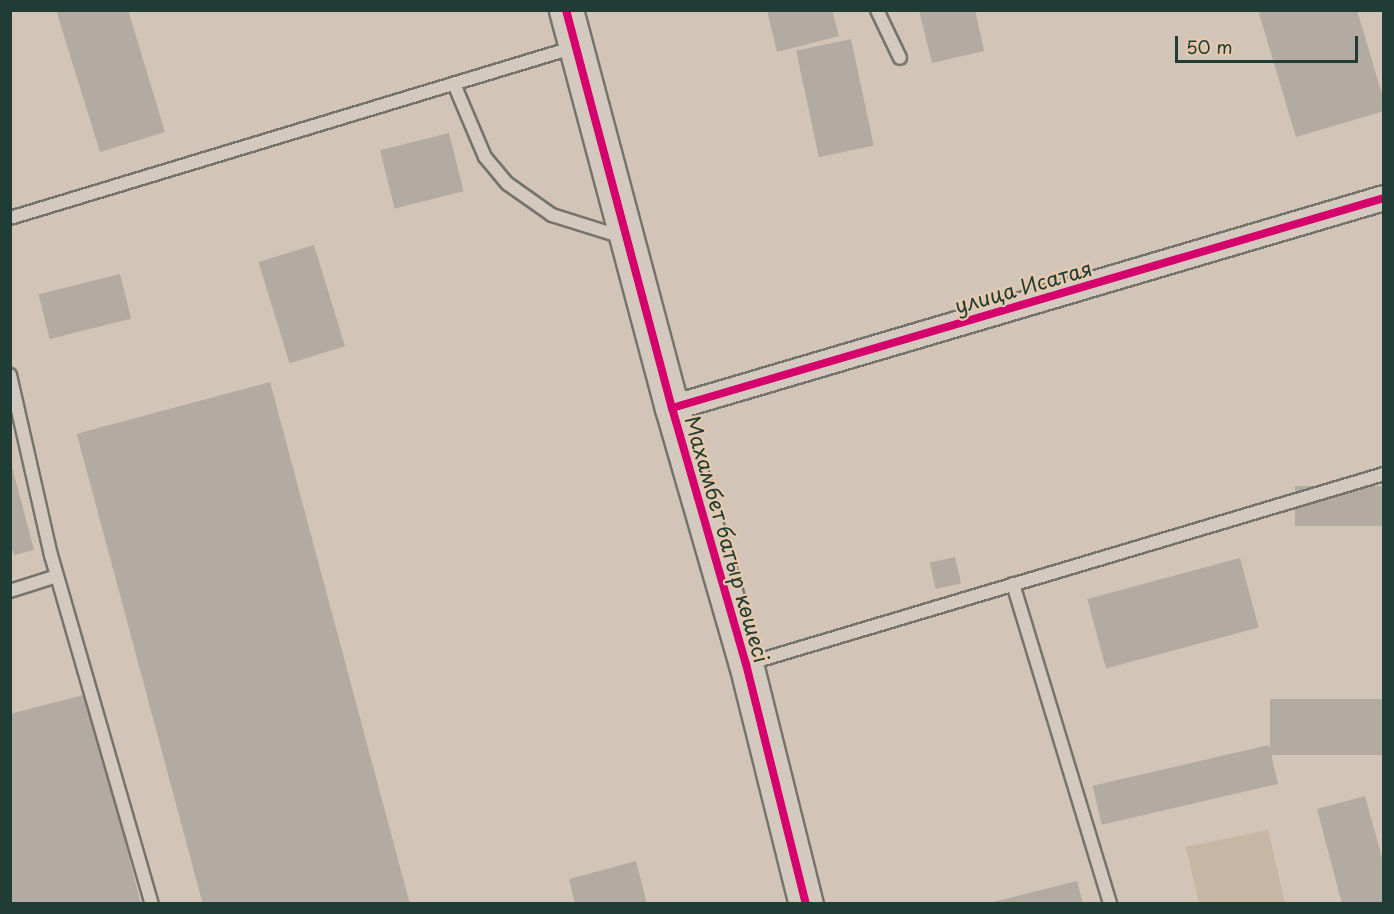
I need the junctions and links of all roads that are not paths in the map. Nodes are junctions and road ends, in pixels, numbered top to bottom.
1 (566, 10) edge
2 (877, 10) edge
3 (576, 47) junction
4 (900, 58) dead end
5 (454, 84) junction
6 (1383, 198) edge
7 (10, 218) edge
8 (627, 238) junction
9 (10, 375) edge
10 (672, 408) junction
11 (1383, 474) edge
12 (57, 576) junction
13 (1013, 584) junction
14 (10, 591) edge
15 (746, 664) junction
16 (152, 903) edge
17 (806, 903) edge
18 (1110, 903) edge

1 - 3 street, Махамбет батыр көшесі
2 - 4 lane
3 - 5 lane
3 - 8 street, Махамбет батыр көшесі
5 - 7 lane
5 - 8 lane
6 - 10 street, улица Исатая
8 - 10 street, Махамбет батыр көшесі
9 - 12 lane
10 - 15 street, Махамбет батыр көшесі
11 - 13 lane
12 - 14 lane
12 - 16 lane
13 - 15 lane
13 - 18 lane
15 - 17 street, Махамбет батыр көшесі

